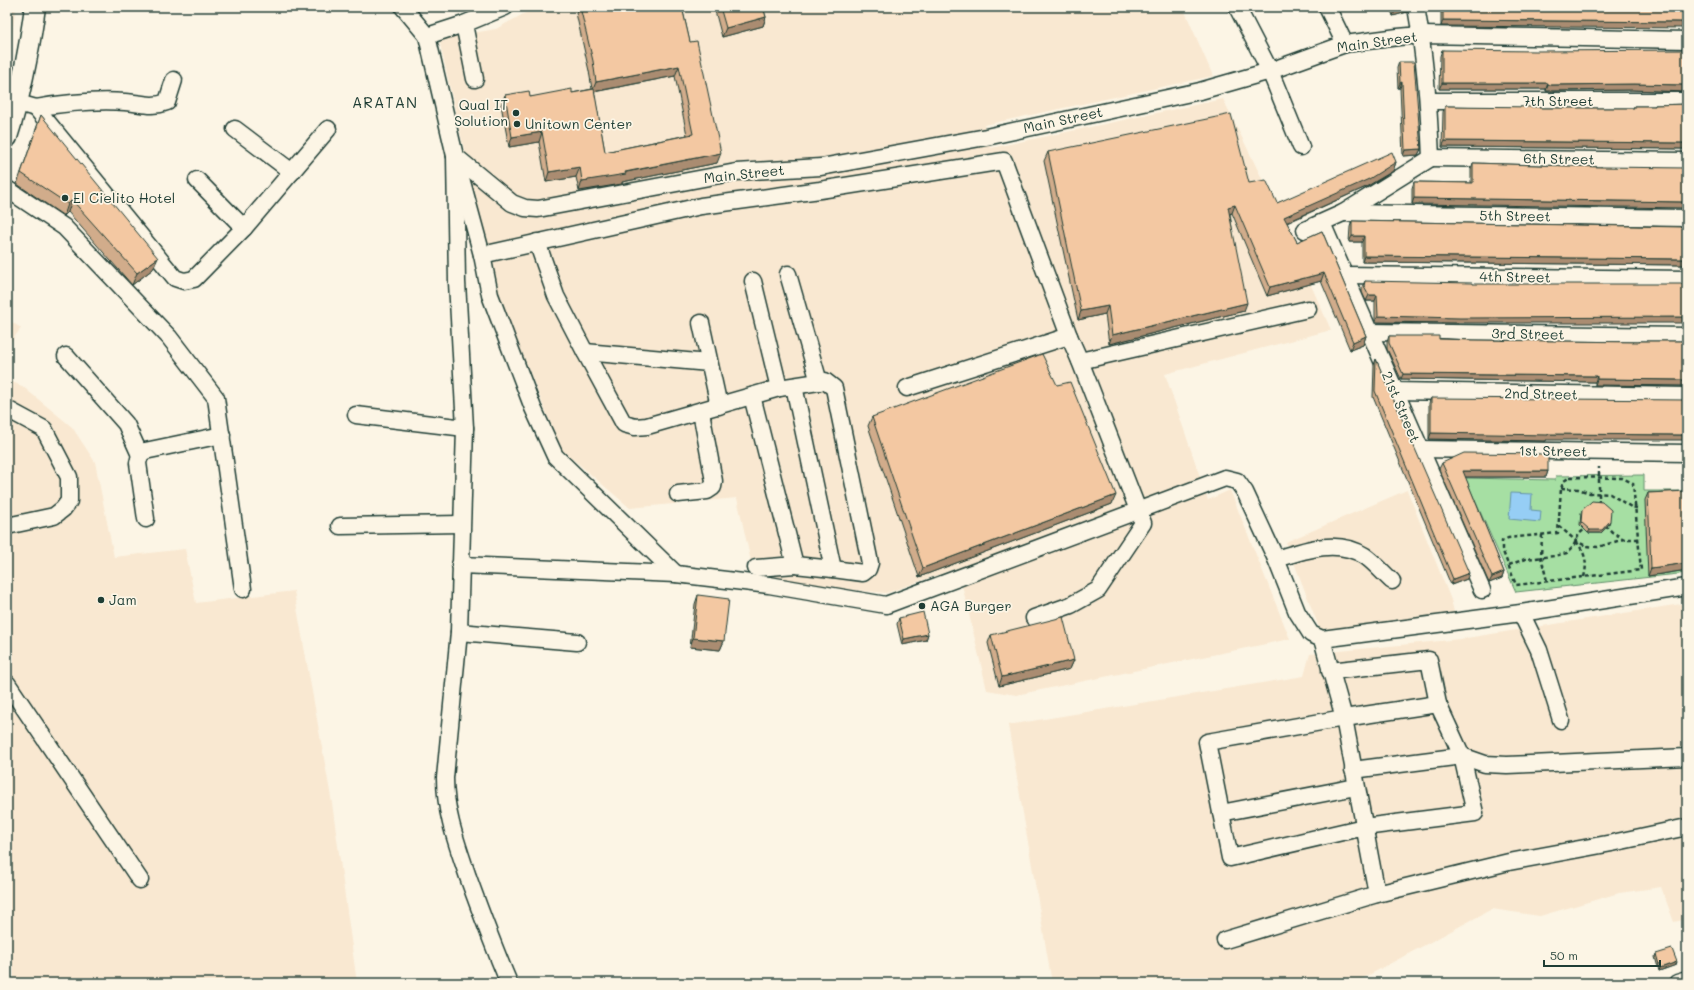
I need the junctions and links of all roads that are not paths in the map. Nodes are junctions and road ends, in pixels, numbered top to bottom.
1 (35, 7) edge
2 (404, 7) edge
3 (505, 7) edge
4 (1237, 7) edge
5 (1327, 7) edge
6 (1416, 7) edge
7 (464, 24) junction
8 (1421, 35) junction
9 (427, 36) junction
10 (1687, 40) edge
11 (1345, 44) junction
12 (1270, 71) junction
13 (174, 80) dead end
14 (475, 80) dead end
15 (1429, 101) junction
16 (1687, 101) edge
17 (27, 106) junction
18 (235, 129) dead end
19 (328, 129) dead end
20 (7, 136) edge
21 (1302, 147) dead end
22 (454, 156) junction
23 (1431, 158) junction
24 (1687, 161) edge
25 (292, 172) junction
26 (197, 180) dead end
27 (7, 189) edge
28 (1343, 213) junction
29 (1687, 218) edge
30 (1322, 223) junction
31 (244, 228) junction
32 (1305, 230) dead end
33 (537, 242) junction
34 (482, 255) junction
35 (788, 274) dead end
36 (1344, 274) junction
37 (1687, 279) edge
38 (753, 281) dead end
39 (1308, 309) dead end
40 (701, 323) dead end
41 (1369, 332) junction
42 (1069, 336) junction
43 (1687, 336) edge
44 (585, 352) junction
45 (66, 356) dead end
46 (1080, 361) junction
47 (709, 363) junction
48 (819, 382) junction
49 (787, 387) junction
50 (907, 388) dead end
51 (1394, 391) junction
52 (752, 396) junction
53 (1687, 396) edge
54 (719, 406) junction
55 (7, 409) edge
56 (701, 412) junction
57 (356, 415) dead end
58 (465, 428) junction
59 (222, 434) junction
60 (1420, 449) junction
61 (1687, 452) edge
62 (140, 455) junction
63 (678, 494) dead end
64 (1137, 511) junction
65 (146, 519) dead end
66 (461, 524) junction
67 (7, 526) edge
68 (340, 526) dead end
69 (1276, 559) junction
70 (460, 565) junction
71 (795, 565) junction
72 (756, 568) dead end
73 (833, 569) junction
74 (676, 574) junction
75 (1392, 581) dead end
76 (1687, 587) edge
77 (243, 589) dead end
78 (1482, 590) dead end
79 (1521, 613) junction
80 (1034, 618) dead end
81 (459, 632) junction
82 (1322, 639) junction
83 (577, 642) dead end
84 (1330, 671) junction
85 (7, 683) edge
86 (1438, 704) junction
87 (1344, 718) junction
88 (1561, 720) dead end
89 (1462, 756) junction
90 (1687, 757) edge
91 (1353, 770) junction
92 (1356, 787) junction
93 (1221, 813) junction
94 (1687, 827) edge
95 (1364, 828) junction
96 (140, 880) dead end
97 (1377, 894) junction
98 (1225, 940) dead end
99 (1687, 980) edge
100 (509, 983) edge
101 (1677, 983) edge

1 - 17 main road
2 - 9 street
3 - 7 street
4 - 12 street
5 - 11 street
6 - 8 street
7 - 9 street
7 - 14 street
8 - 10 street, Main Street
8 - 11 street, Main Street
8 - 15 street
9 - 22 street
11 - 12 street, Main Street
12 - 21 street
12 - 22 street, Main Street
13 - 17 street
15 - 16 street, 7th Street
15 - 23 street
17 - 20 main road
17 - 31 street
18 - 25 street
19 - 25 street
22 - 34 street
22 - 58 street
23 - 24 street, 6th Street
23 - 28 street
25 - 31 street
26 - 31 street
27 - 59 street
28 - 29 street, 5th Street
28 - 30 street
30 - 32 street
30 - 36 street, 21st Street
33 - 34 street
33 - 42 street
33 - 44 street
34 - 74 street
35 - 48 street
36 - 37 street, 4th Street
36 - 41 street, 21st Street
38 - 49 street
39 - 46 street
40 - 47 street
41 - 43 street, 3rd Street
41 - 51 street, 21st Street
42 - 46 street
42 - 50 street
44 - 47 street
44 - 56 street
45 - 62 street
46 - 64 street
47 - 54 street
48 - 49 street
48 - 73 street
49 - 52 street
49 - 73 street
51 - 53 street, 2nd Street
51 - 60 street, 21st Street
52 - 54 street
52 - 71 street
54 - 56 street
55 - 67 street
56 - 63 street
57 - 58 street
58 - 66 street
59 - 62 street
59 - 77 street
60 - 61 street, 1st Street
60 - 78 street, 21st Street
62 - 65 street
64 - 69 street
64 - 74 street
64 - 80 street
66 - 68 street
66 - 70 street
69 - 75 street
69 - 82 street
70 - 74 street
70 - 81 street
71 - 72 street
71 - 73 street
76 - 79 street
79 - 82 street
79 - 88 street
81 - 83 street
81 - 100 street
82 - 84 street
84 - 86 street
84 - 87 street
85 - 96 street
86 - 87 street
86 - 89 street
87 - 91 street
87 - 93 street
89 - 90 street
89 - 91 street
89 - 95 street
91 - 92 street
92 - 93 street
92 - 95 street
93 - 95 street
94 - 97 street
95 - 97 street
97 - 98 street
99 - 101 street

